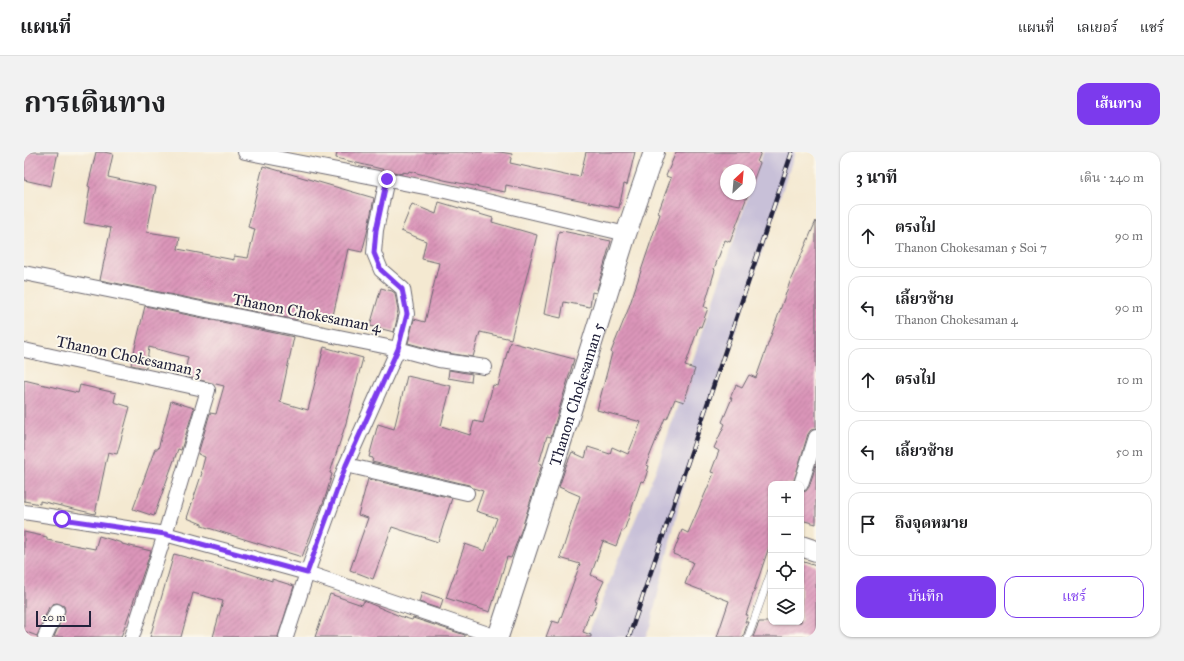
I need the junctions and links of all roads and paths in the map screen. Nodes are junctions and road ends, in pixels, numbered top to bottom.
1 (245, 152) edge
2 (654, 152) edge
3 (387, 179) junction
4 (626, 234) junction
5 (24, 273) edge
6 (398, 349) junction
7 (24, 350) edge
8 (485, 367) dead end
9 (816, 437) edge
10 (346, 465) junction
11 (801, 481) edge
12 (467, 493) dead end
13 (24, 512) edge
14 (165, 534) junction
15 (804, 547) edge
16 (816, 550) edge
17 (307, 573) junction
18 (768, 580) edge
19 (57, 611) dead end
20 (45, 637) edge
21 (132, 637) edge
22 (286, 637) edge
23 (497, 637) edge
24 (748, 637) edge

1 - 3 street
2 - 4 street, Thanon Chokesaman 5
3 - 4 street
3 - 6 street
4 - 23 street, Thanon Chokesaman 5
5 - 6 street, Thanon Chokesaman 4
6 - 8 street
6 - 10 street, Thanon Chokesaman 4
7 - 14 street, Thanon Chokesaman 3
9 - 11 street
10 - 12 street
10 - 17 street, Thanon Chokesaman 4
13 - 14 street
14 - 17 street
14 - 21 street, Thanon Chokesaman 3
15 - 16 street
17 - 22 street, Thanon Chokesaman 4
17 - 23 street
18 - 24 lane
19 - 20 street

